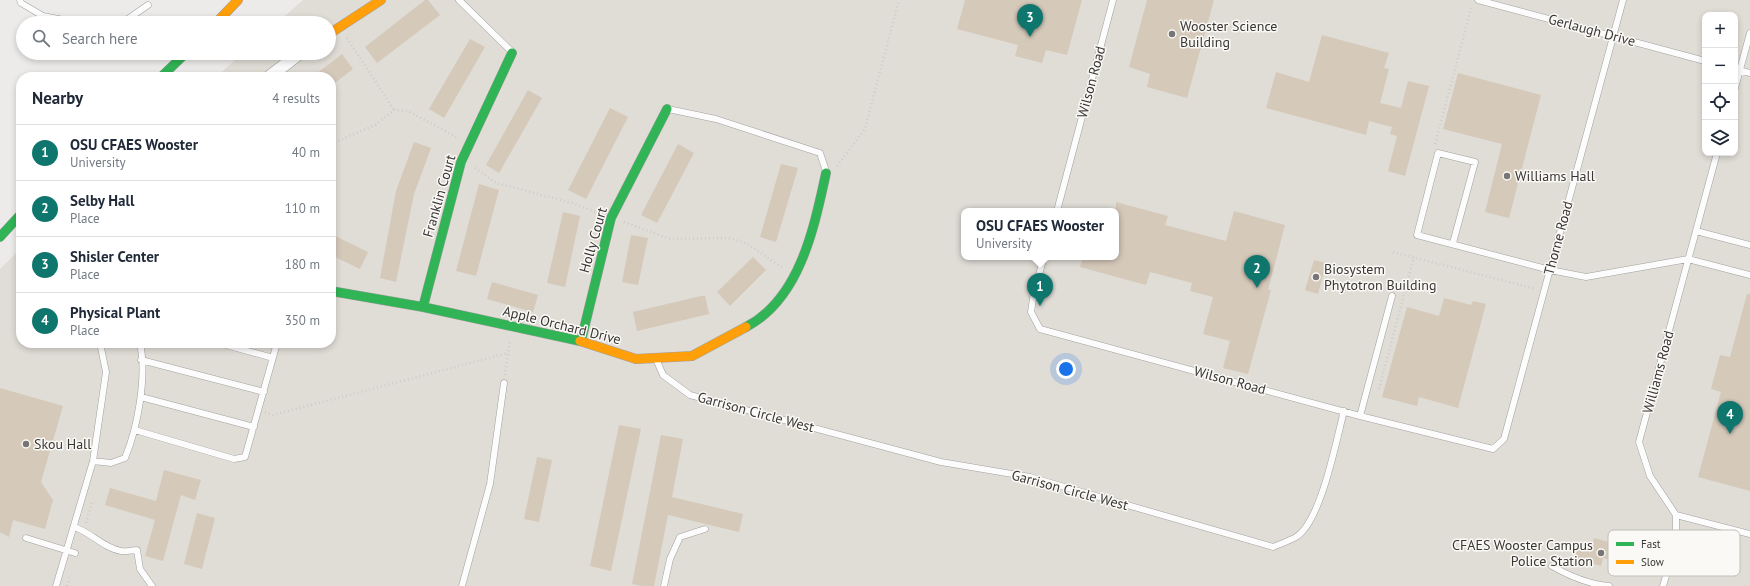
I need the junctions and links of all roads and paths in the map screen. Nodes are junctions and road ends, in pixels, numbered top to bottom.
1 (20, 0) edge
2 (238, 0) edge
3 (381, 0) edge
4 (459, 0) edge
5 (899, 0) edge
6 (1113, 0) edge
7 (1473, 0) edge
8 (1478, 0) edge
9 (1623, 0) edge
10 (1505, 3) edge
11 (148, 5) dead end
12 (43, 16) edge
13 (132, 16) edge
14 (223, 16) edge
15 (340, 27) junction
16 (336, 30) edge
17 (1750, 33) edge
18 (1614, 36) junction
19 (512, 53) joint
20 (179, 60) edge
21 (291, 60) edge
22 (1702, 60) edge
23 (1738, 69) edge
24 (166, 72) edge
25 (275, 72) edge
26 (1750, 73) edge
27 (667, 109) joint
28 (394, 110) junction
29 (336, 142) edge
30 (1435, 144) dead end
31 (464, 156) junction
32 (1716, 156) edge
33 (826, 173) junction
34 (1058, 208) edge
35 (611, 218) junction
36 (16, 219) edge
37 (1696, 231) junction
38 (0, 237) edge
39 (1453, 244) junction
40 (1750, 245) edge
41 (1393, 252) dead end
42 (1414, 257) junction
43 (1688, 259) junction
44 (1043, 260) edge
45 (1550, 270) junction
46 (1750, 275) edge
47 (793, 281) junction
48 (1544, 291) junction
49 (336, 292) edge
50 (1392, 296) dead end
51 (423, 306) junction
52 (512, 326) junction
53 (581, 341) junction
54 (101, 348) edge
55 (140, 348) edge
56 (237, 348) edge
57 (276, 348) edge
58 (508, 353) junction
59 (273, 358) junction
60 (656, 358) junction
61 (141, 360) junction
62 (504, 383) joint
63 (1379, 389) dead end
64 (264, 392) junction
65 (141, 397) junction
66 (258, 410) junction
67 (1344, 411) junction
68 (1360, 416) junction
69 (254, 427) junction
70 (135, 430) junction
71 (1493, 449) joint
72 (93, 461) junction
73 (1676, 515) junction
74 (74, 527) junction
75 (705, 529) dead end
76 (1676, 530) edge
77 (1734, 530) edge
78 (1740, 531) edge
79 (1750, 534) edge
80 (26, 538) dead end
81 (66, 550) junction
82 (75, 553) dead end
83 (1552, 566) dead end
84 (1666, 576) edge
85 (56, 586) edge
86 (152, 586) edge
87 (462, 586) edge
88 (664, 586) edge
89 (1609, 586) edge
90 (1663, 586) edge

1 - 12 lane
2 - 14 street
3 - 15 street
4 - 19 lane
5 - 33 path
6 - 34 lane, Wilson Road
7 - 30 path
8 - 10 lane, Gerlaugh Drive
9 - 18 lane, Thorne Road
10 - 18 lane, Gerlaugh Drive
11 - 13 lane
15 - 16 street
15 - 28 path
17 - 23 lane
18 - 22 lane, Gerlaugh Drive
18 - 45 lane, Thorne Road
19 - 31 street, Franklin Court
20 - 24 street
21 - 25 street
23 - 26 lane
27 - 33 lane
27 - 35 street, Holly Court
28 - 29 path
28 - 31 path
31 - 35 path
31 - 51 street, Franklin Court
32 - 37 lane, Williams Road
33 - 47 street, Apple Orchard Drive
35 - 47 path
35 - 53 street, Holly Court
36 - 38 street
37 - 40 lane
37 - 43 lane, Williams Road
39 - 39 lane
39 - 45 lane
41 - 42 path
42 - 48 path
42 - 63 path
43 - 45 lane
43 - 46 lane
43 - 73 lane, Williams Road
44 - 67 lane, Wilson Road
45 - 48 lane, Thorne Road
47 - 60 street, Apple Orchard Drive
48 - 71 lane, Thorne Road
49 - 51 street, Apple Orchard Drive
50 - 68 lane
51 - 52 street, Apple Orchard Drive
52 - 53 street, Apple Orchard Drive
52 - 58 path
53 - 60 street, Apple Orchard Drive
54 - 72 lane
55 - 61 lane
56 - 59 lane
57 - 59 lane
58 - 62 path
58 - 66 path
59 - 64 lane
60 - 67 lane, Garrison Circle West
61 - 64 lane
61 - 65 lane
62 - 87 lane
64 - 66 lane
65 - 69 lane
65 - 70 lane
66 - 69 lane
67 - 68 lane, Wilson Road
68 - 71 lane, Wilson Road
69 - 70 lane
70 - 72 lane
72 - 74 lane
73 - 76 lane
73 - 77 lane
74 - 81 lane
74 - 86 lane
75 - 88 lane
78 - 79 lane
80 - 81 lane
81 - 82 lane
81 - 85 lane
83 - 89 lane
84 - 90 lane

